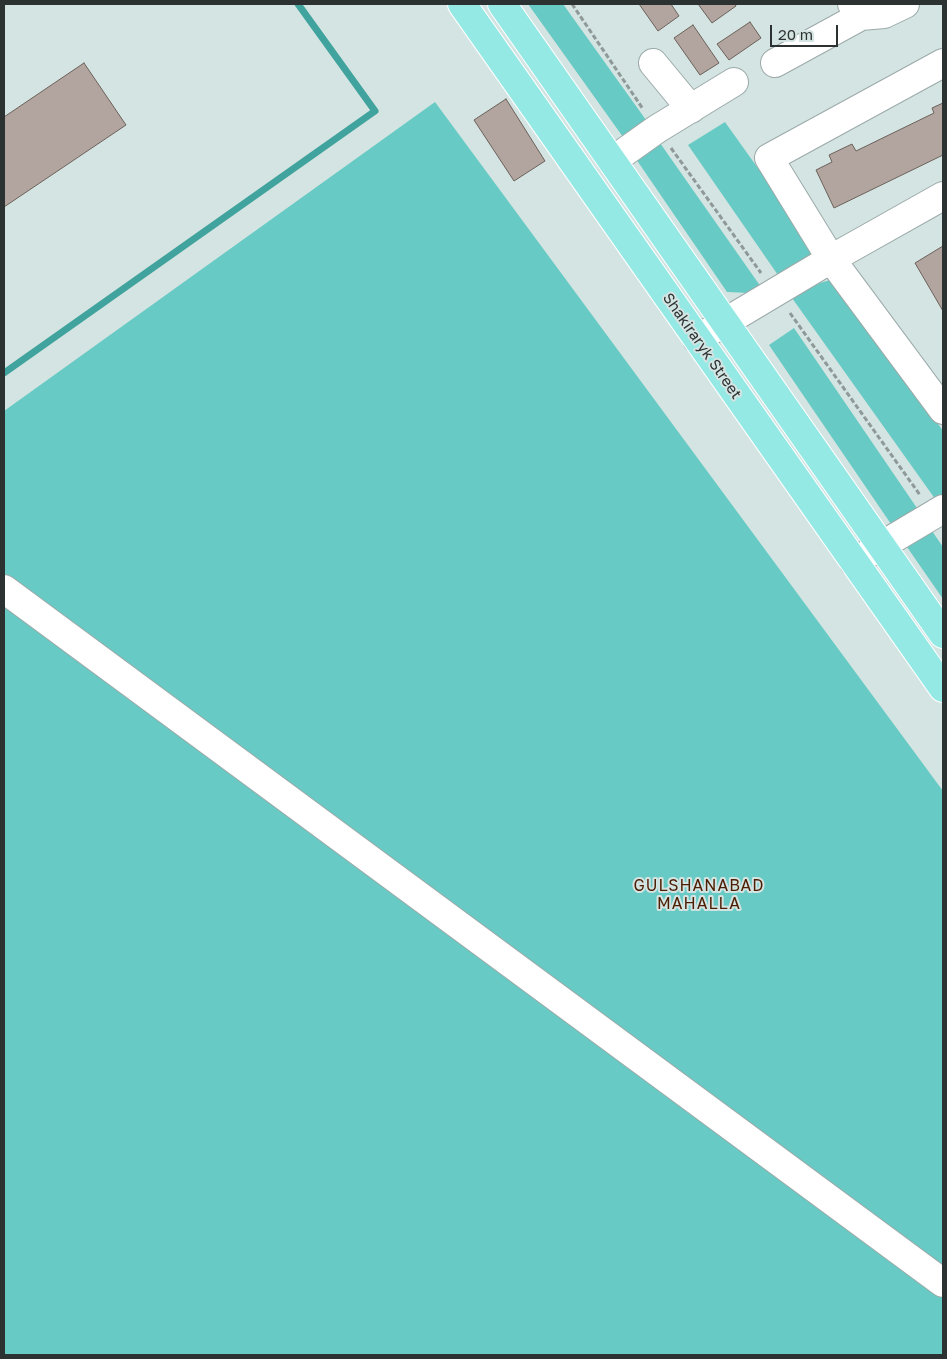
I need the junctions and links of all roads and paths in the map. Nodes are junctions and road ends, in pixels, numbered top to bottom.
1 (462, 4) edge
2 (502, 4) edge
3 (572, 4) edge
4 (905, 4) edge
5 (856, 10) edge
6 (653, 63) dead end
7 (775, 63) dead end
8 (943, 63) edge
9 (734, 82) dead end
10 (690, 109) junction
11 (657, 129) junction
12 (612, 161) junction
13 (943, 196) edge
14 (831, 259) junction
15 (774, 292) junction
16 (725, 322) junction
17 (697, 338) junction
18 (943, 410) edge
19 (939, 512) edge
20 (882, 546) junction
21 (854, 562) junction
22 (4, 589) edge
23 (943, 634) edge
24 (943, 688) edge
25 (943, 1283) edge

1 - 17 main road, Shakiraryk Street
2 - 12 main road
3 - 11 path
4 - 5 street
5 - 7 street
6 - 10 street
8 - 14 street
9 - 10 street
10 - 11 street
11 - 12 street
11 - 15 path
12 - 16 main road
13 - 14 street
14 - 15 street
14 - 18 street
15 - 16 street
15 - 19 path
16 - 17 street
16 - 20 main road
17 - 21 main road, Shakiraryk Street
19 - 20 street
20 - 21 street
20 - 23 main road
21 - 24 main road, Shakiraryk Street
22 - 25 street

